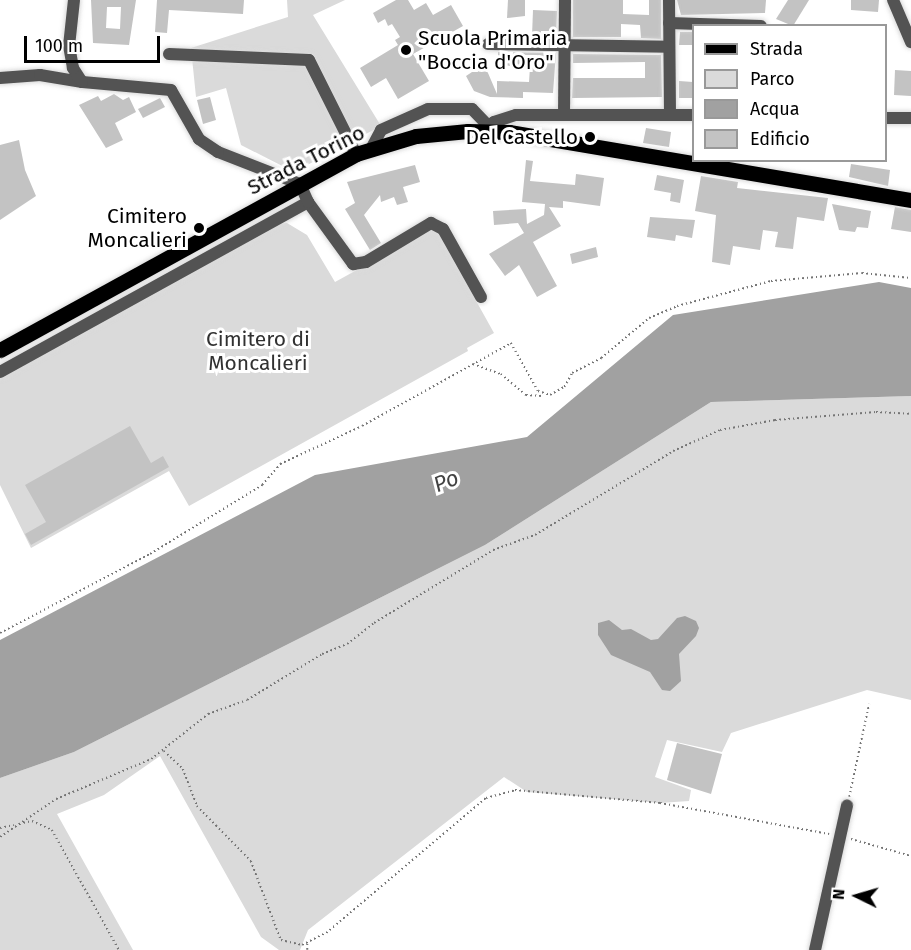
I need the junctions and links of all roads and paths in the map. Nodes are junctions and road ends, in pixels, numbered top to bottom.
1 (74, 0) edge
2 (565, 0) edge
3 (669, 0) edge
4 (893, 0) edge
5 (669, 23) junction
6 (700, 24) edge
7 (911, 42) edge
8 (488, 44) dead end
9 (564, 45) junction
10 (669, 47) junction
11 (170, 54) dead end
12 (0, 78) edge
13 (82, 82) junction
14 (564, 115) junction
15 (670, 115) junction
16 (692, 115) edge
17 (887, 118) edge
18 (911, 118) edge
19 (488, 129) junction
20 (371, 149) junction
21 (356, 154) junction
22 (692, 161) edge
23 (696, 162) edge
24 (300, 184) junction
25 (911, 200) edge
26 (308, 202) junction
27 (911, 278) edge
28 (481, 297) dead end
29 (0, 350) edge
30 (473, 364) junction
31 (0, 372) edge
32 (543, 395) junction
33 (911, 414) edge
34 (0, 633) edge
35 (869, 704) dead end
36 (163, 751) junction
37 (847, 806) joint
38 (15, 825) junction
39 (0, 828) edge
40 (839, 836) junction
41 (0, 837) edge
42 (911, 856) edge
43 (307, 943) junction
44 (120, 950) edge
45 (306, 950) edge
46 (815, 950) edge

1 - 13 street
2 - 9 street
3 - 5 street
4 - 7 street
5 - 6 street
5 - 10 street
8 - 9 street
9 - 10 street
9 - 14 street
10 - 15 street
11 - 21 street
12 - 13 street
13 - 24 street
14 - 15 street
14 - 19 street
15 - 16 street
17 - 18 street
19 - 20 main road, Strada Torino
19 - 20 street
19 - 22 main road, Strada Torino
20 - 21 main road, Strada Torino
21 - 24 main road, Strada Torino
23 - 25 main road, Strada Torino
24 - 26 street
24 - 29 main road, Strada Torino
26 - 28 street
26 - 31 street
27 - 32 path
30 - 32 path
30 - 32 path
30 - 34 path
33 - 36 path
35 - 37 path
36 - 38 path
36 - 43 path
37 - 40 street
38 - 39 path
38 - 41 path
38 - 44 path
40 - 42 path
40 - 43 path
40 - 46 street
43 - 45 path

